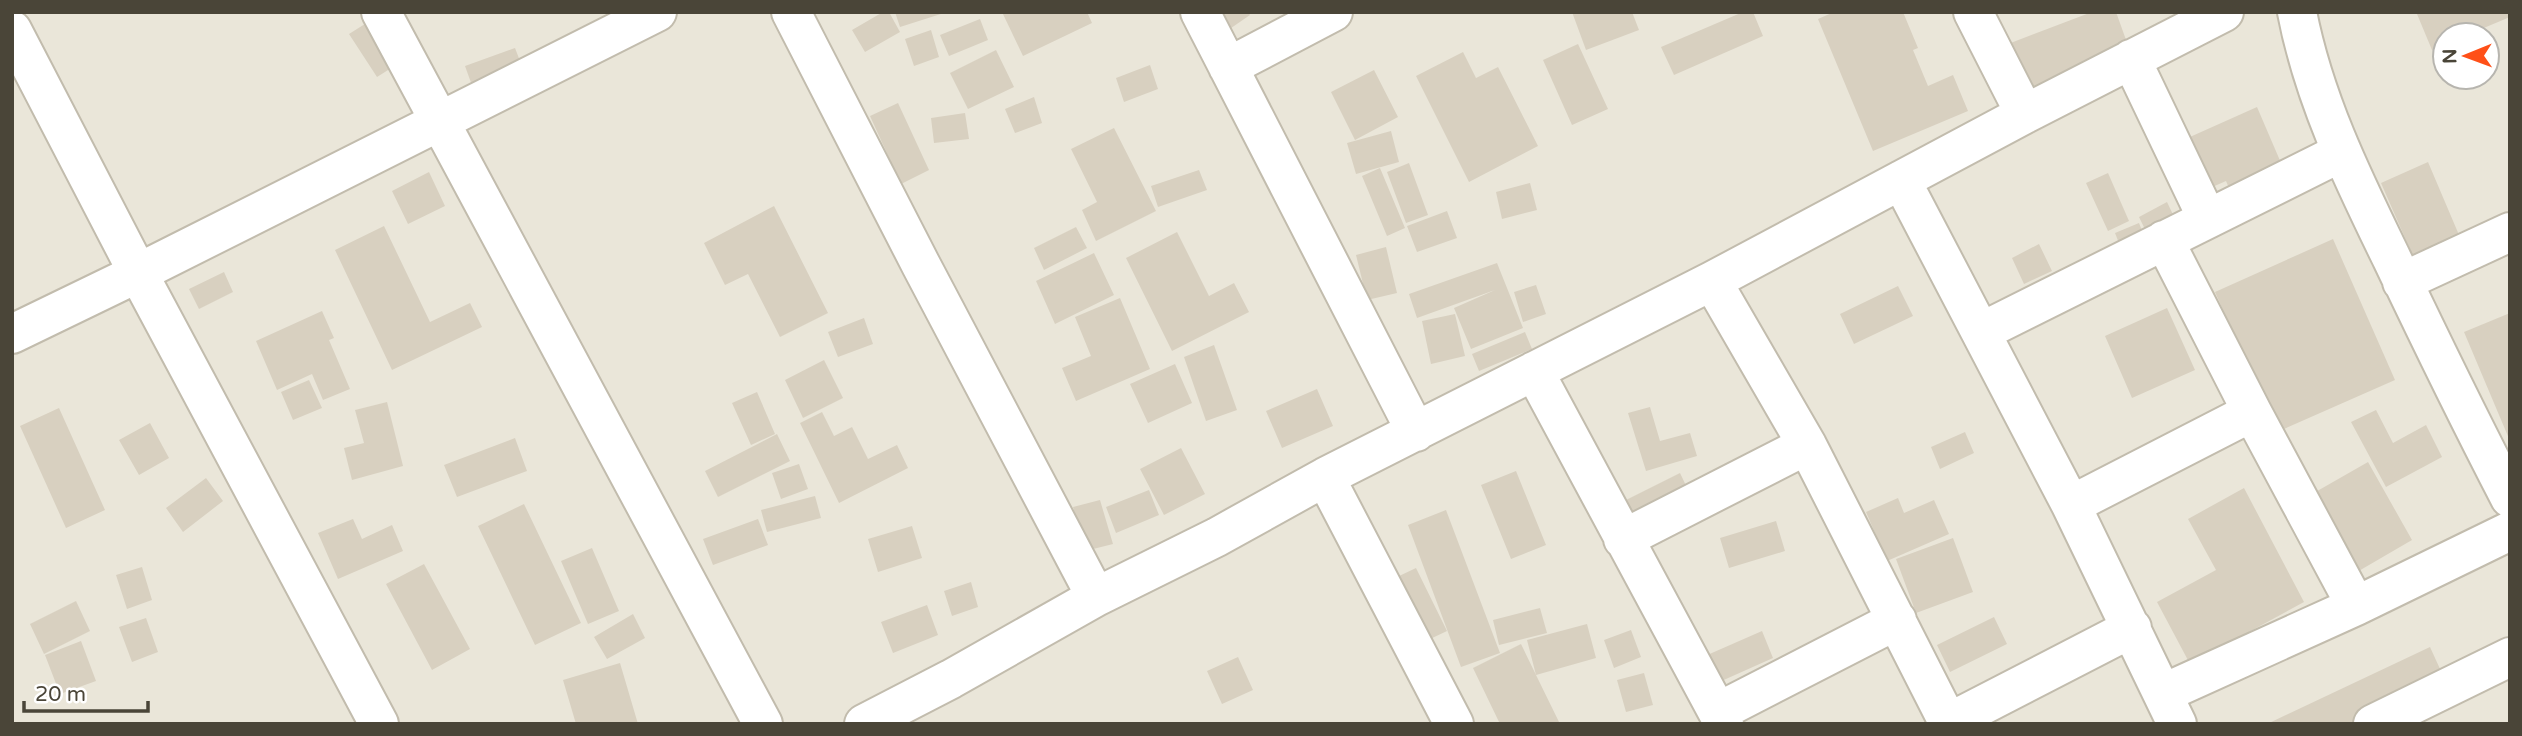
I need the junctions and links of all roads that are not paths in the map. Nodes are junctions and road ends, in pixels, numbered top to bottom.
1 (381, 12) edge
2 (657, 12) edge
3 (791, 12) edge
4 (1200, 12) edge
5 (1333, 12) edge
6 (1973, 12) edge
7 (2224, 12) edge
8 (2297, 12) edge
9 (12, 30) edge
10 (2131, 59) junction
11 (1228, 67) junction
12 (2025, 114) junction
13 (440, 121) junction
14 (2340, 153) junction
15 (1901, 180) junction
16 (2207, 218) junction
17 (2508, 237) edge
18 (2164, 240) junction
19 (138, 274) junction
20 (1712, 281) junction
21 (2402, 282) junction
22 (1981, 332) junction
23 (12, 334) edge
24 (1534, 370) junction
25 (2252, 412) junction
26 (1416, 432) junction
27 (1807, 445) junction
28 (1325, 477) junction
29 (2510, 498) edge
30 (2071, 505) junction
31 (2510, 531) edge
32 (1623, 539) junction
33 (1096, 597) junction
34 (2356, 606) junction
35 (1897, 620) junction
36 (2132, 628) junction
37 (2510, 657) edge
38 (2171, 708) edge
39 (1721, 718) edge
40 (2388, 720) edge
41 (1949, 723) edge
42 (379, 724) edge
43 (763, 724) edge
44 (864, 724) edge
45 (1454, 724) edge

1 - 13 street
2 - 13 street
3 - 33 street
4 - 11 street
5 - 11 street
6 - 12 street
7 - 10 street
8 - 14 street
9 - 19 street
10 - 12 street
10 - 16 street
11 - 26 street
12 - 15 street
13 - 19 street
13 - 43 street
14 - 16 street
14 - 21 street
15 - 20 street
15 - 22 street
16 - 18 street
17 - 21 street
18 - 22 street
18 - 25 street
19 - 23 street
19 - 42 street
20 - 24 street
20 - 27 street
21 - 29 street
22 - 30 street
24 - 26 street
24 - 32 street
25 - 30 street
25 - 34 street
26 - 28 street
27 - 32 street
27 - 35 street
28 - 33 street
28 - 45 street
30 - 36 street
31 - 34 street
32 - 39 street
33 - 44 street
34 - 38 street
35 - 39 street
35 - 41 street
36 - 38 street
36 - 41 street
37 - 40 street

